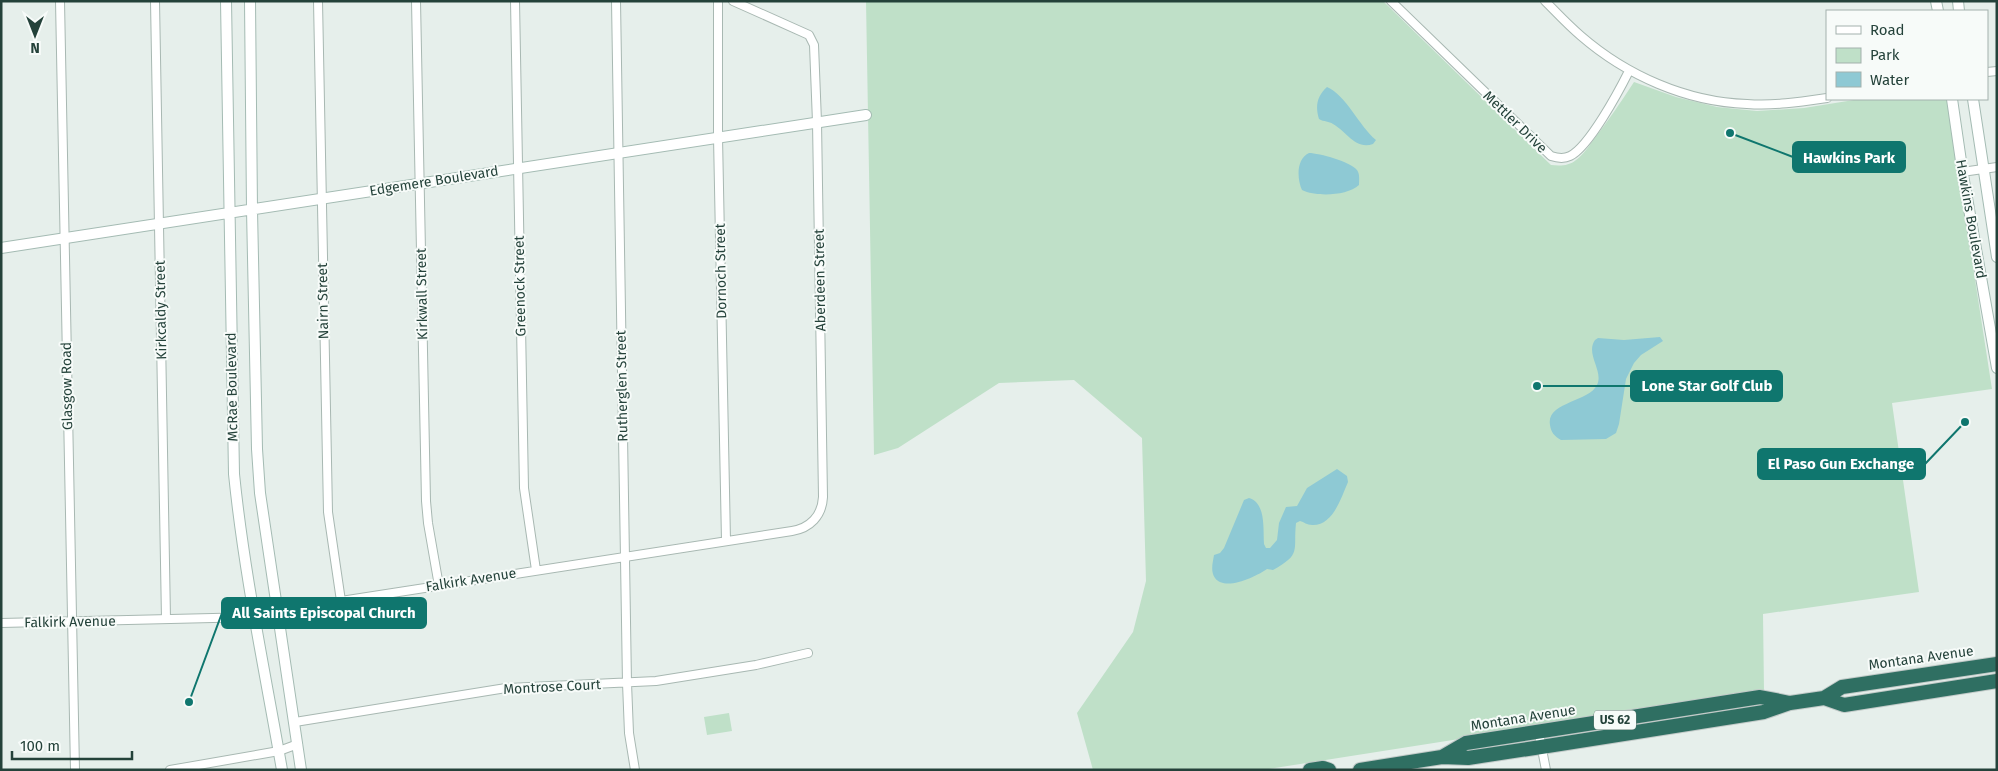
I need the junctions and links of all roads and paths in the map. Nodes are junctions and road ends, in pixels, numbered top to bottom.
1 (60, 1) edge
2 (155, 1) edge
3 (226, 1) edge
4 (250, 1) edge
5 (318, 1) edge
6 (416, 1) edge
7 (515, 1) edge
8 (616, 1) edge
9 (718, 1) edge
10 (733, 1) edge
11 (1391, 1) edge
12 (1545, 1) edge
13 (1629, 71) junction
14 (1826, 98) edge
15 (1952, 100) edge
16 (1973, 100) edge
17 (866, 115) dead end
18 (817, 122) junction
19 (718, 137) junction
20 (618, 152) junction
21 (518, 167) junction
22 (1997, 167) edge
23 (1984, 169) junction
24 (1962, 172) junction
25 (420, 183) junction
26 (322, 199) junction
27 (252, 210) junction
28 (228, 213) junction
29 (159, 223) junction
30 (64, 238) junction
31 (1, 248) edge
32 (1997, 257) edge
33 (1997, 368) edge
34 (816, 517) joint
35 (726, 541) junction
36 (624, 557) junction
37 (536, 570) junction
38 (439, 586) junction
39 (342, 600) junction
40 (278, 612) junction
41 (255, 617) junction
42 (166, 620) junction
43 (72, 622) junction
44 (1, 623) edge
45 (808, 653) dead end
46 (1997, 664) edge
47 (1997, 681) edge
48 (627, 683) junction
49 (1824, 698) junction
50 (1786, 702) junction
51 (295, 722) junction
52 (1540, 743) junction
53 (298, 744) junction
54 (279, 751) junction
55 (1445, 755) junction
56 (75, 770) edge
57 (170, 770) edge
58 (282, 770) edge
59 (301, 770) edge
60 (634, 770) edge
61 (1310, 770) edge
62 (1329, 770) edge
63 (1360, 770) edge
64 (1546, 770) edge

1 - 30 street, Glasgow Road
2 - 29 street, Kirkcaldy Street
3 - 28 main road, McRae Boulevard
4 - 27 main road, McRae Boulevard
5 - 26 street, Nairn Street
6 - 25 street, Kirkwall Street
7 - 21 street, Greenock Street
8 - 20 street, Rutherglen Street
9 - 19 street, Dornoch Street
10 - 18 street, Aberdeen Street
11 - 13 street, Mettler Drive
12 - 13 street
13 - 14 street
15 - 24 main road, Hawkins Boulevard
16 - 23 main road, Hawkins Boulevard
17 - 18 main road, Edgemere Boulevard
18 - 19 main road, Edgemere Boulevard
18 - 34 street, Aberdeen Street
19 - 20 main road, Edgemere Boulevard
19 - 35 street, Dornoch Street
20 - 21 main road, Edgemere Boulevard
20 - 36 street, Rutherglen Street
21 - 25 main road, Edgemere Boulevard
21 - 37 street, Greenock Street
22 - 23 street
23 - 24 street
23 - 32 main road, Hawkins Boulevard
24 - 33 main road, Hawkins Boulevard
25 - 26 main road, Edgemere Boulevard
25 - 38 street, Kirkwall Street
26 - 27 main road, Edgemere Boulevard
26 - 39 street, Nairn Street
27 - 28 main road, Edgemere Boulevard
27 - 40 main road, McRae Boulevard
28 - 29 main road, Edgemere Boulevard
28 - 41 main road, McRae Boulevard
29 - 30 main road, Edgemere Boulevard
29 - 42 street, Kirkcaldy Street
30 - 31 main road, Edgemere Boulevard
30 - 43 street, Glasgow Road
34 - 35 street, Falkirk Avenue
35 - 36 street, Falkirk Avenue
36 - 37 street, Falkirk Avenue
36 - 48 street, Rutherglen Street
37 - 38 street, Falkirk Avenue
38 - 39 street, Falkirk Avenue
39 - 40 street, Falkirk Avenue
40 - 41 street, Falkirk Avenue
40 - 51 main road, McRae Boulevard
41 - 42 street, Falkirk Avenue
41 - 54 main road, McRae Boulevard
42 - 43 street, Falkirk Avenue
43 - 44 street, Falkirk Avenue
43 - 56 street, Glasgow Road
45 - 48 street, Montrose Court
46 - 49 highway, Montana Avenue / US 62
47 - 49 highway, Montana Avenue / US 62
48 - 51 street, Montrose Court
48 - 60 street, Rutherglen Street
49 - 50 highway, Montana Avenue / US 62
50 - 52 highway, Montana Avenue / US 62
50 - 55 highway, Montana Avenue / US 62
51 - 53 main road, McRae Boulevard
52 - 55 highway, Montana Avenue
52 - 64 street
53 - 54 street
53 - 59 main road, McRae Boulevard
54 - 57 street
54 - 58 main road, McRae Boulevard
55 - 63 highway, Montana Avenue / US 62
61 - 62 highway

